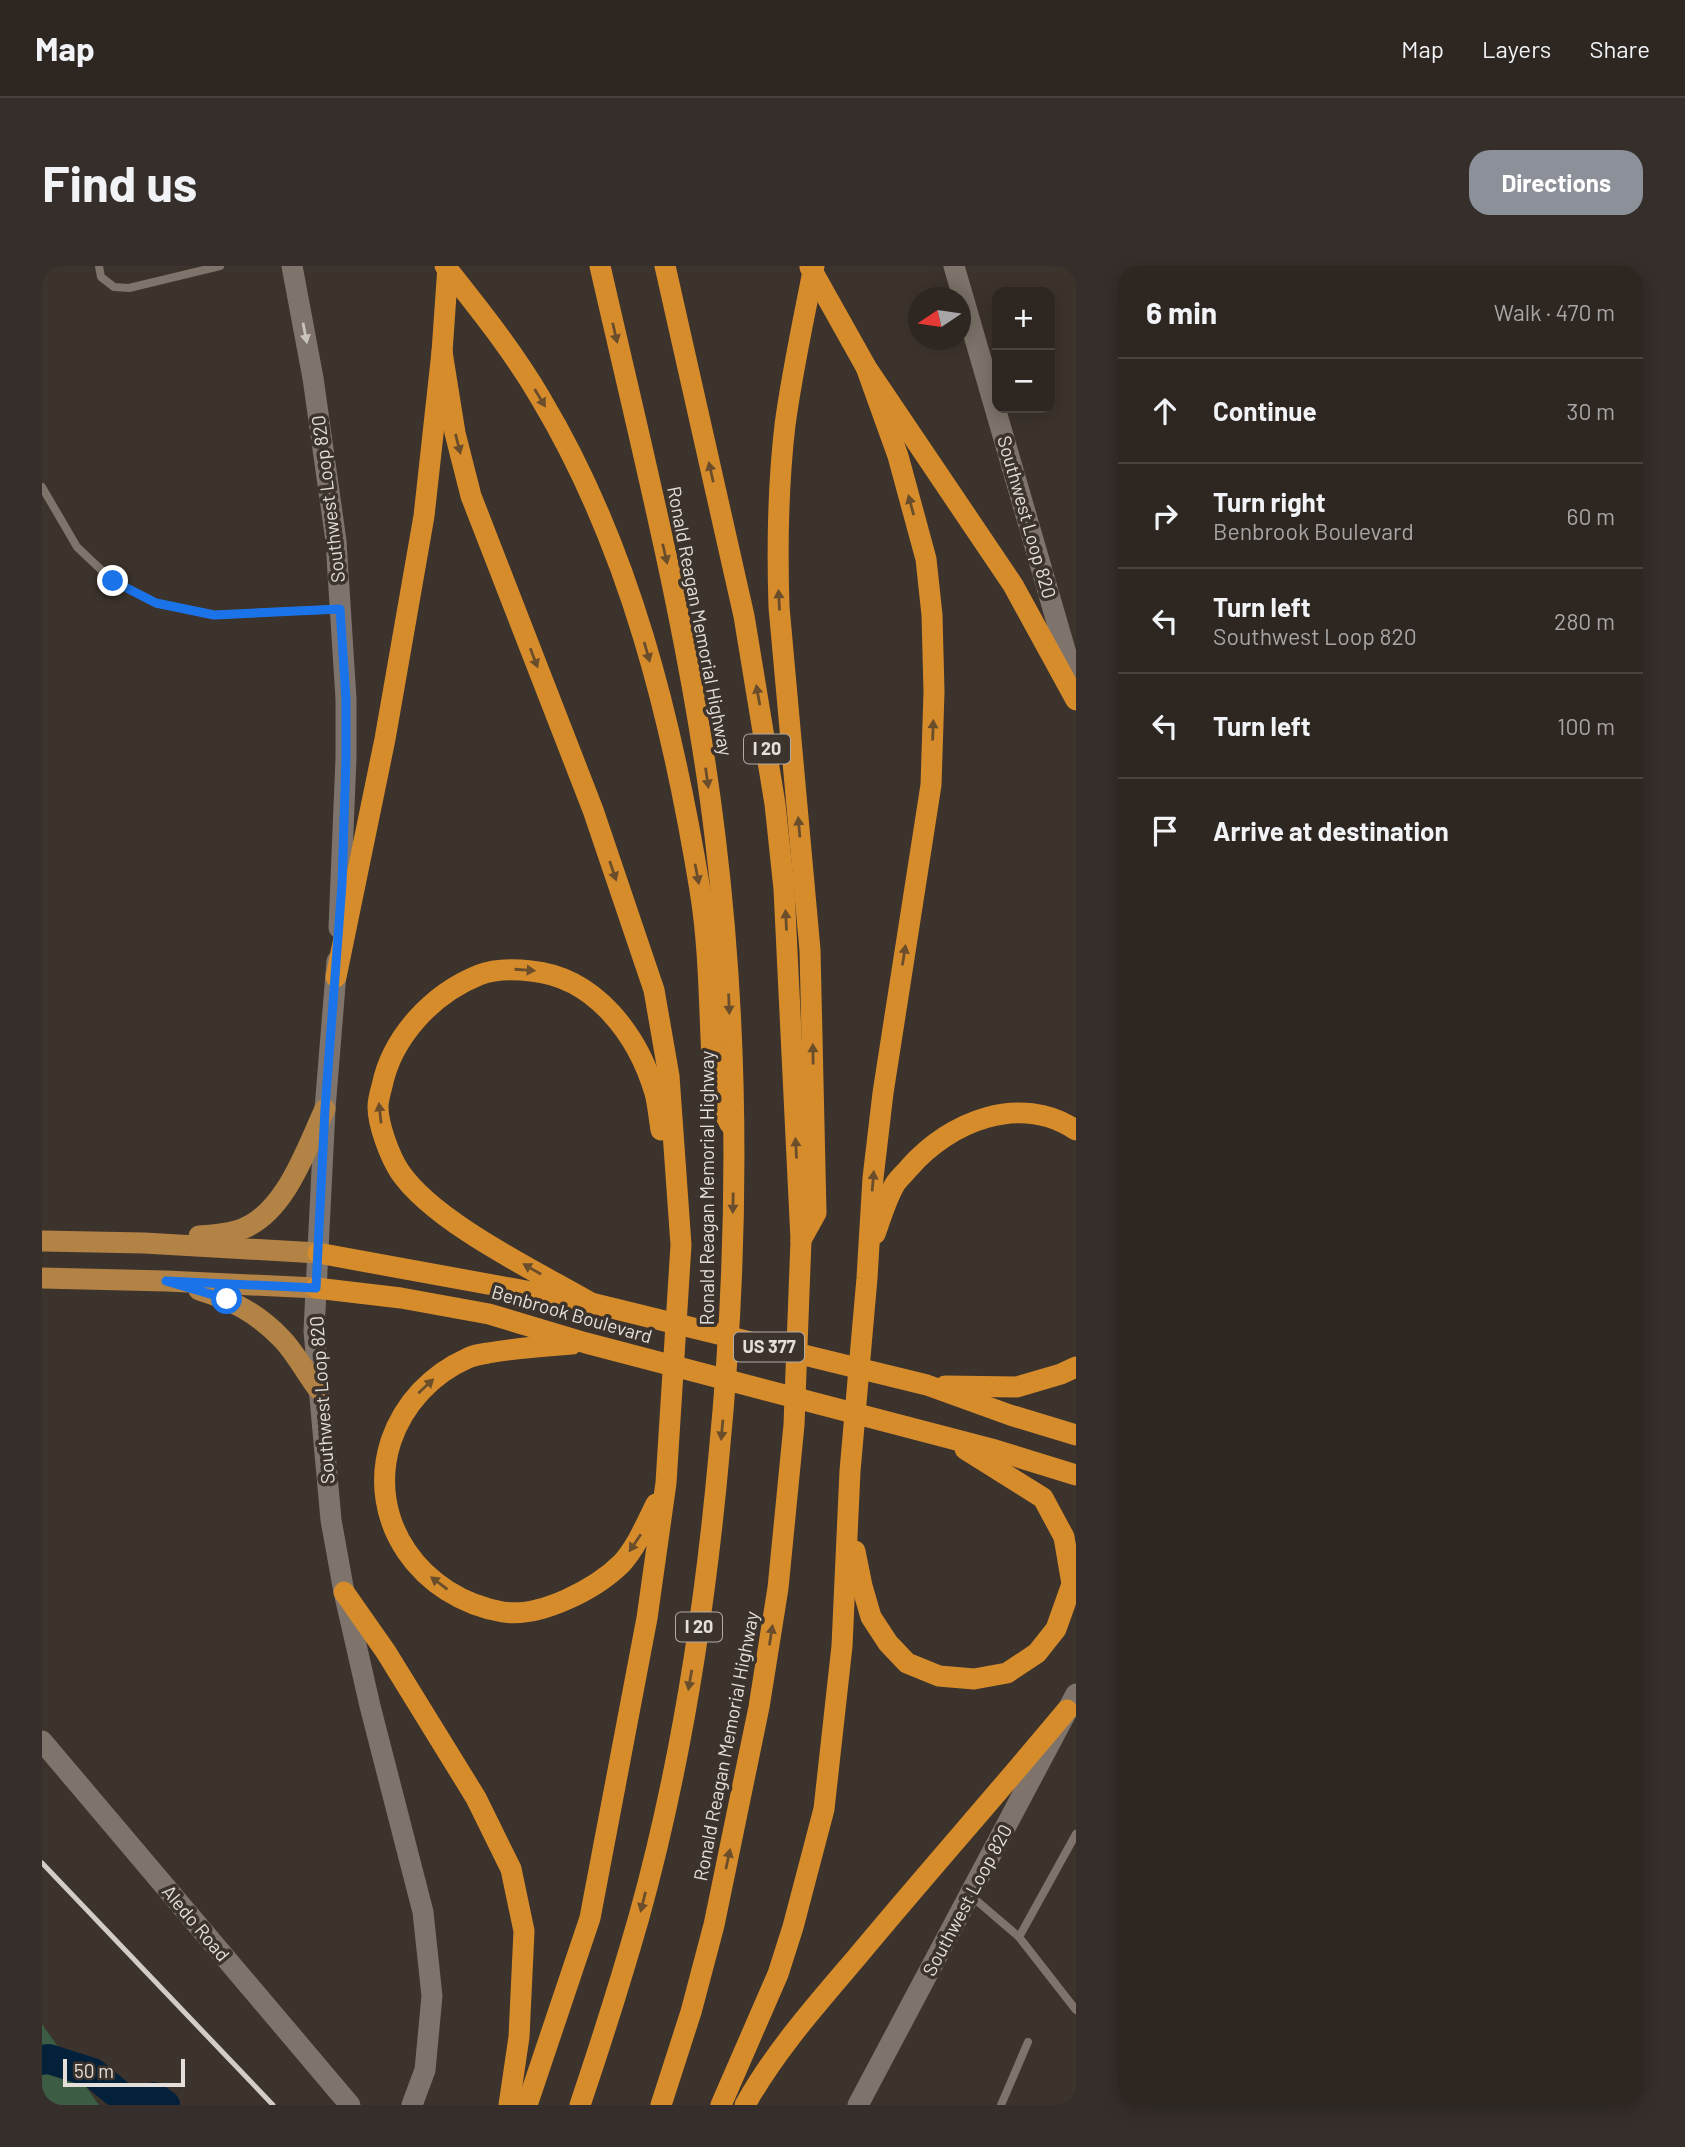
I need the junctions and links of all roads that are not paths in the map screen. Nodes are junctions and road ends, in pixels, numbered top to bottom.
1 (99, 266) edge
2 (220, 266) edge
3 (292, 266) edge
4 (446, 266) edge
5 (600, 266) edge
6 (664, 266) edge
7 (812, 266) edge
8 (954, 266) edge
9 (442, 352) junction
10 (866, 367) junction
11 (42, 487) edge
12 (340, 609) junction
13 (1076, 688) edge
14 (1076, 701) edge
15 (336, 977) junction
16 (325, 1109) junction
17 (1076, 1130) edge
18 (734, 1134) junction
19 (680, 1213) junction
20 (801, 1240) junction
21 (42, 1241) edge
22 (144, 1243) junction
23 (869, 1249) junction
24 (318, 1253) junction
25 (42, 1278) edge
26 (166, 1281) junction
27 (316, 1288) junction
28 (591, 1303) junction
29 (586, 1343) junction
30 (1076, 1367) edge
31 (924, 1385) junction
32 (318, 1389) junction
33 (930, 1433) junction
34 (1076, 1435) edge
35 (1076, 1475) edge
36 (666, 1483) junction
37 (849, 1528) junction
38 (344, 1592) junction
39 (1072, 1702) edge
40 (42, 1741) edge
41 (1076, 1834) edge
42 (970, 1895) junction
43 (1019, 1937) junction
44 (1076, 2010) edge
45 (1028, 2042) dead end
46 (350, 2105) edge
47 (412, 2105) edge
48 (509, 2105) edge
49 (527, 2105) edge
50 (580, 2105) edge
51 (661, 2105) edge
52 (721, 2105) edge
53 (745, 2105) edge
54 (858, 2105) edge
55 (1001, 2105) edge

1 - 2 lane
3 -> 12 main road, Southwest Loop 820
4 - 9 highway
4 -> 18 highway
5 -> 18 highway, Ronald Reagan Memorial Highway / I 20
20 -> 6 highway, Ronald Reagan Memorial Highway / I 20
7 - 10 highway
20 -> 7 highway
8 - 13 main road, Southwest Loop 820
9 - 15 highway
9 -> 19 highway
10 - 14 highway
23 -> 10 highway
11 - 12 lane
12 - 15 main road, Southwest Loop 820
15 - 16 main road, Southwest Loop 820
16 - 22 main road
16 - 24 main road, Southwest Loop 820
17 - 23 highway
18 -> 50 highway, Ronald Reagan Memorial Highway / I 20
28 -> 19 highway
19 - 36 highway
51 -> 20 highway, Ronald Reagan Memorial Highway / I 20
21 - 22 main road, Benbrook Boulevard / US 377
22 - 24 main road, Benbrook Boulevard / US 377
23 - 37 highway
24 - 27 main road, Southwest Loop 820
24 - 28 highway, Benbrook Boulevard / US 377
25 - 26 main road, Benbrook Boulevard / US 377
26 - 27 main road, Benbrook Boulevard / US 377
26 - 32 main road
27 - 29 highway, Benbrook Boulevard / US 377
27 - 32 main road, Southwest Loop 820
28 - 31 highway, Benbrook Boulevard / US 377
29 - 33 highway, Benbrook Boulevard / US 377
36 -> 29 highway
30 - 31 highway
31 - 34 highway, Benbrook Boulevard / US 377
32 - 38 main road, Southwest Loop 820
33 - 35 highway, Benbrook Boulevard / US 377
33 - 37 highway
36 - 49 highway
37 - 52 highway
38 - 47 main road, Southwest Loop 820
38 - 48 highway
39 - 42 main road, Southwest Loop 820
39 - 53 highway
40 - 46 main road, Aledo Road
41 - 43 lane
42 - 43 lane
42 - 54 main road, Southwest Loop 820
43 - 44 lane
45 - 55 lane

